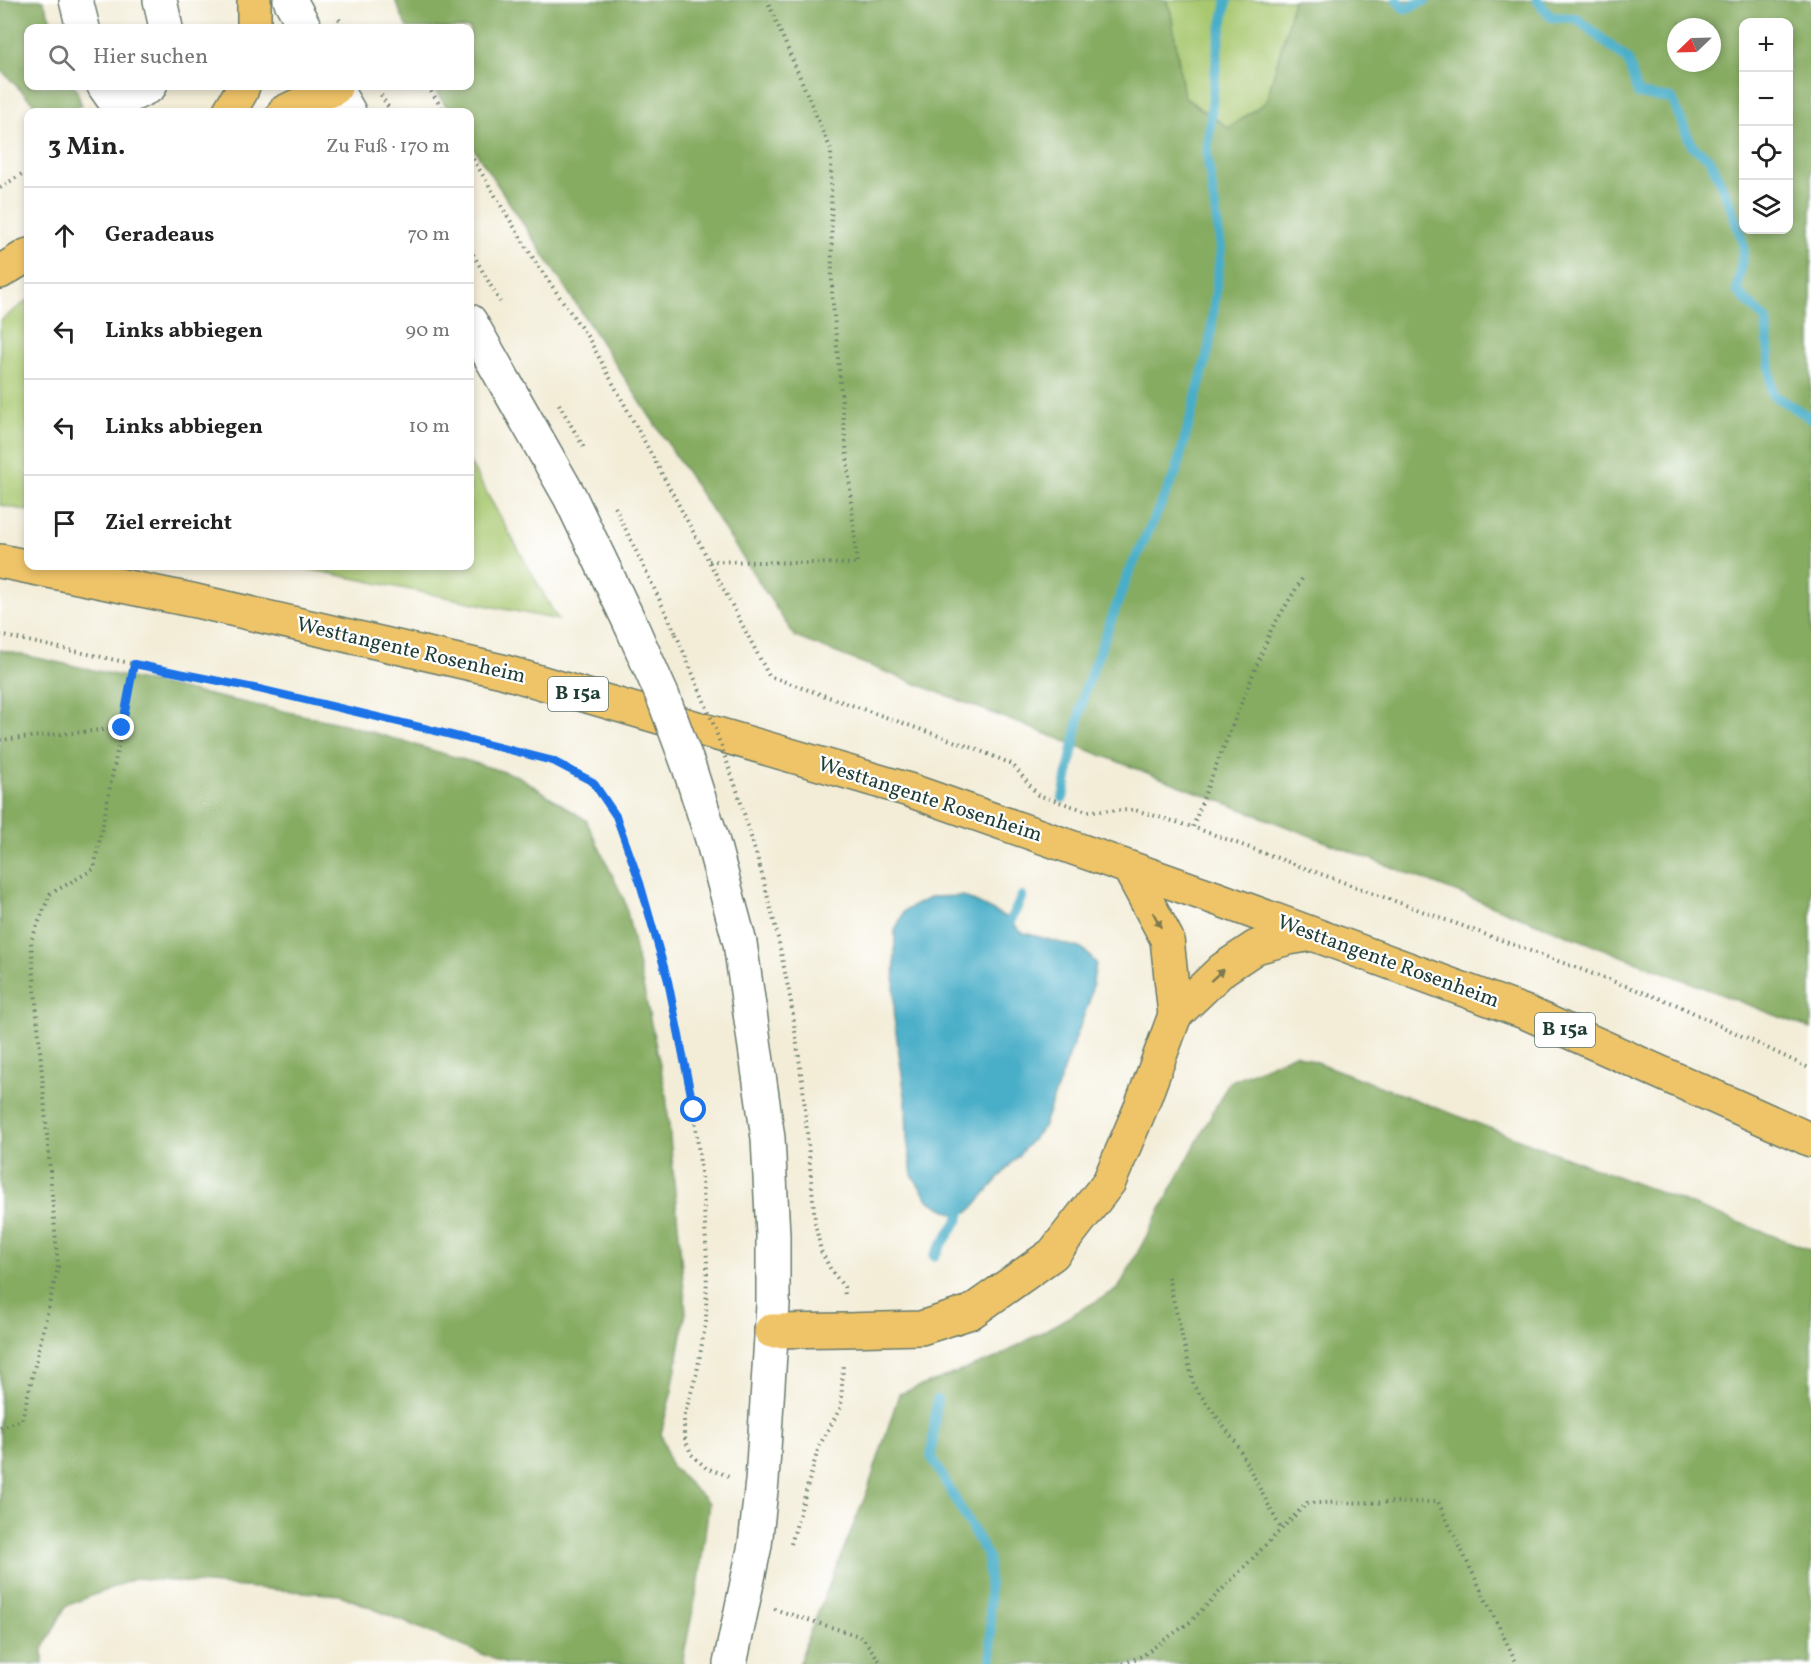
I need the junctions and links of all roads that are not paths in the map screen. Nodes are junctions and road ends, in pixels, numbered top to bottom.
1 (76, 0) edge
2 (160, 0) edge
3 (254, 0) edge
4 (290, 0) edge
5 (82, 24) edge
6 (165, 24) edge
7 (254, 24) edge
8 (303, 24) edge
9 (107, 90) edge
10 (142, 90) edge
11 (242, 90) edge
12 (339, 95) edge
13 (231, 108) edge
14 (298, 108) edge
15 (24, 257) edge
16 (0, 272) edge
17 (474, 328) edge
18 (5, 559) edge
19 (24, 563) edge
20 (55, 570) edge
21 (1129, 868) junction
22 (1313, 934) junction
23 (1175, 1015) junction
24 (1811, 1140) edge
25 (771, 1330) junction
26 (730, 1664) edge

1 - 5 street
2 - 6 street
3 - 7 highway
4 - 8 street
9 - 10 street
11 - 13 highway
12 - 14 highway
15 - 16 highway
17 - 25 street, bridge
18 - 19 highway, Westtangente Rosenheim / B 15a
20 - 21 highway, Westtangente Rosenheim / B 15a
21 - 22 highway, Westtangente Rosenheim / B 15a
21 -> 23 highway
23 -> 22 highway
22 - 24 highway, Westtangente Rosenheim / B 15a
23 - 25 highway
25 - 26 street

